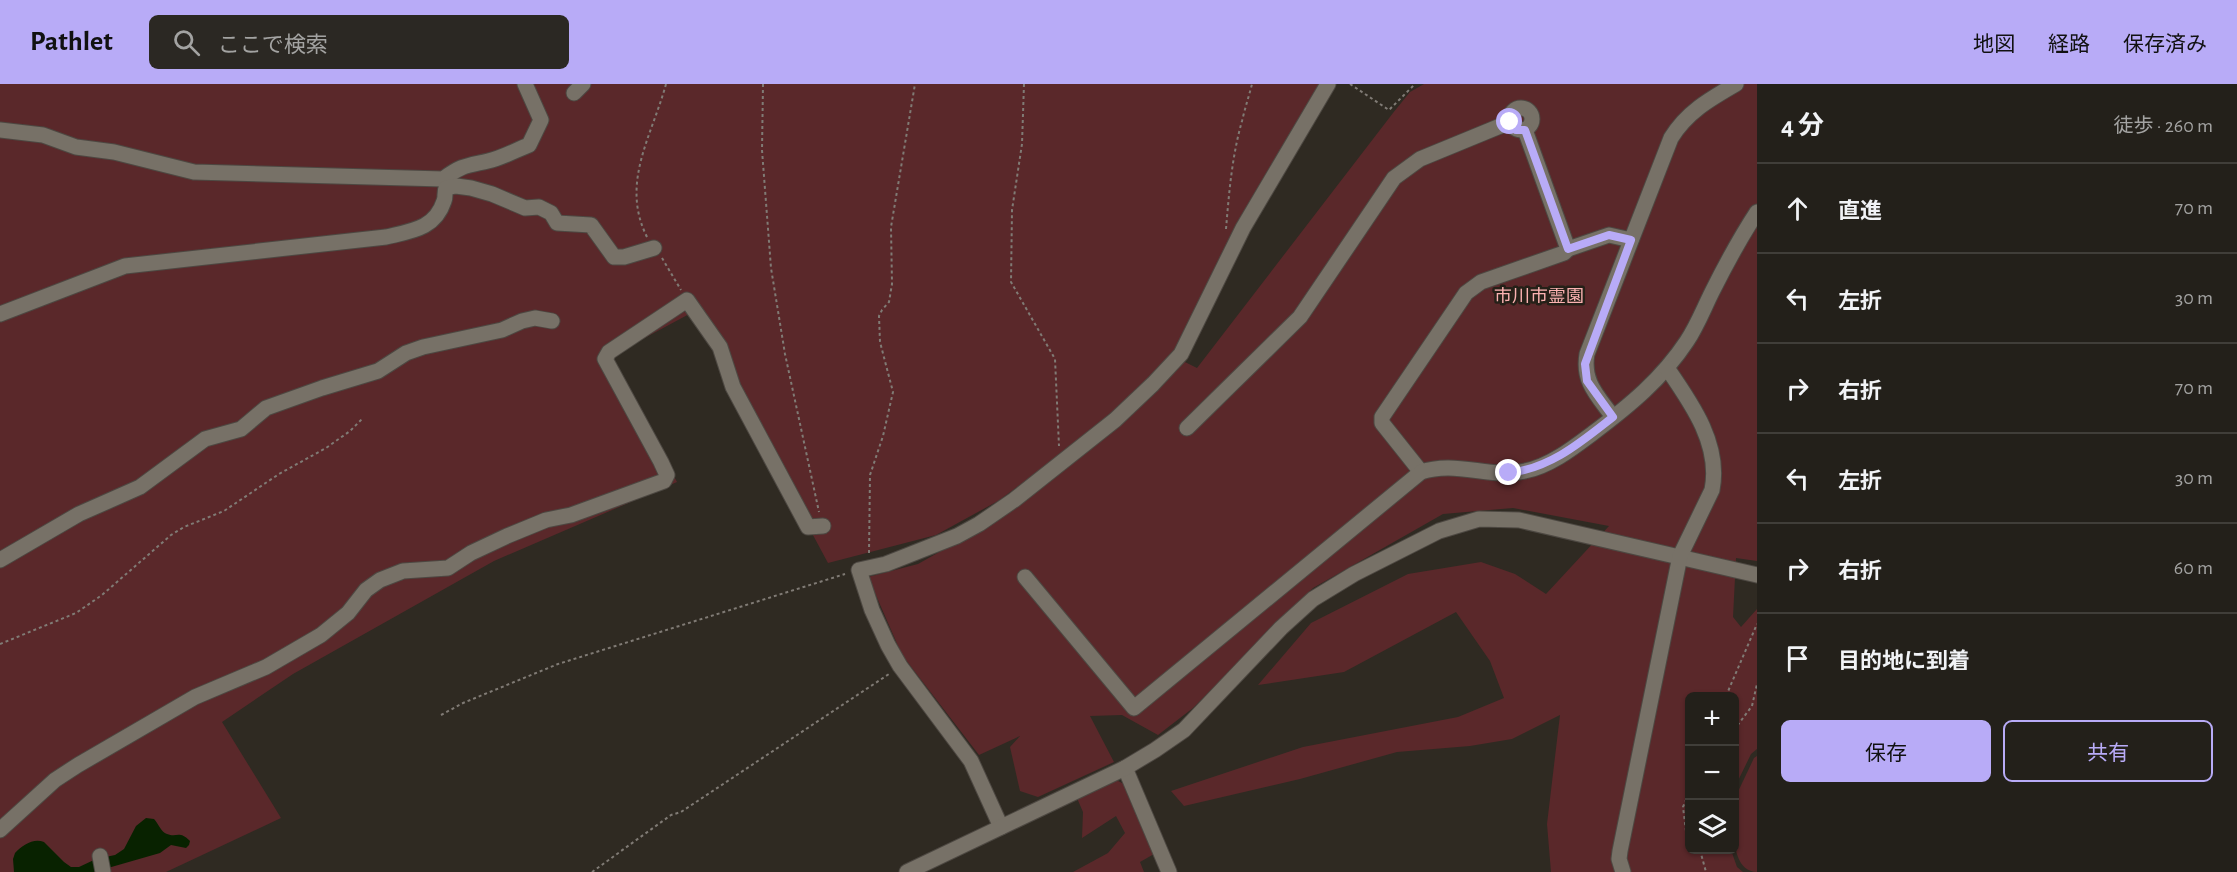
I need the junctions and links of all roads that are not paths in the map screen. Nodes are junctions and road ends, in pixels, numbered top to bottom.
1 (525, 84) edge
2 (1328, 84) edge
3 (1736, 84) edge
4 (0, 130) edge
5 (1757, 212) edge
6 (1631, 240) junction
7 (654, 248) road end
8 (1568, 249) junction
9 (0, 314) edge
10 (552, 321) dead end
11 (1667, 368) junction
12 (1613, 417) junction
13 (1187, 428) dead end
14 (1421, 472) junction
15 (823, 526) road end
16 (1680, 556) junction
17 (0, 560) edge
18 (1757, 575) edge
19 (1025, 577) dead end
20 (1125, 768) junction
21 (1001, 827) junction
22 (0, 830) edge
23 (908, 872) edge
24 (1169, 872) edge
25 (1623, 872) edge

1 - 4 street
2 - 21 street
3 - 6 street
5 - 11 street
6 - 8 street
6 - 12 street
7 - 9 street
8 - 13 street
8 - 14 street
10 - 17 street
11 - 12 street
11 - 16 street
12 - 14 street
14 - 19 street
15 - 22 street
16 - 18 street
16 - 20 street
16 - 25 street
20 - 21 street
20 - 24 street
21 - 23 street

